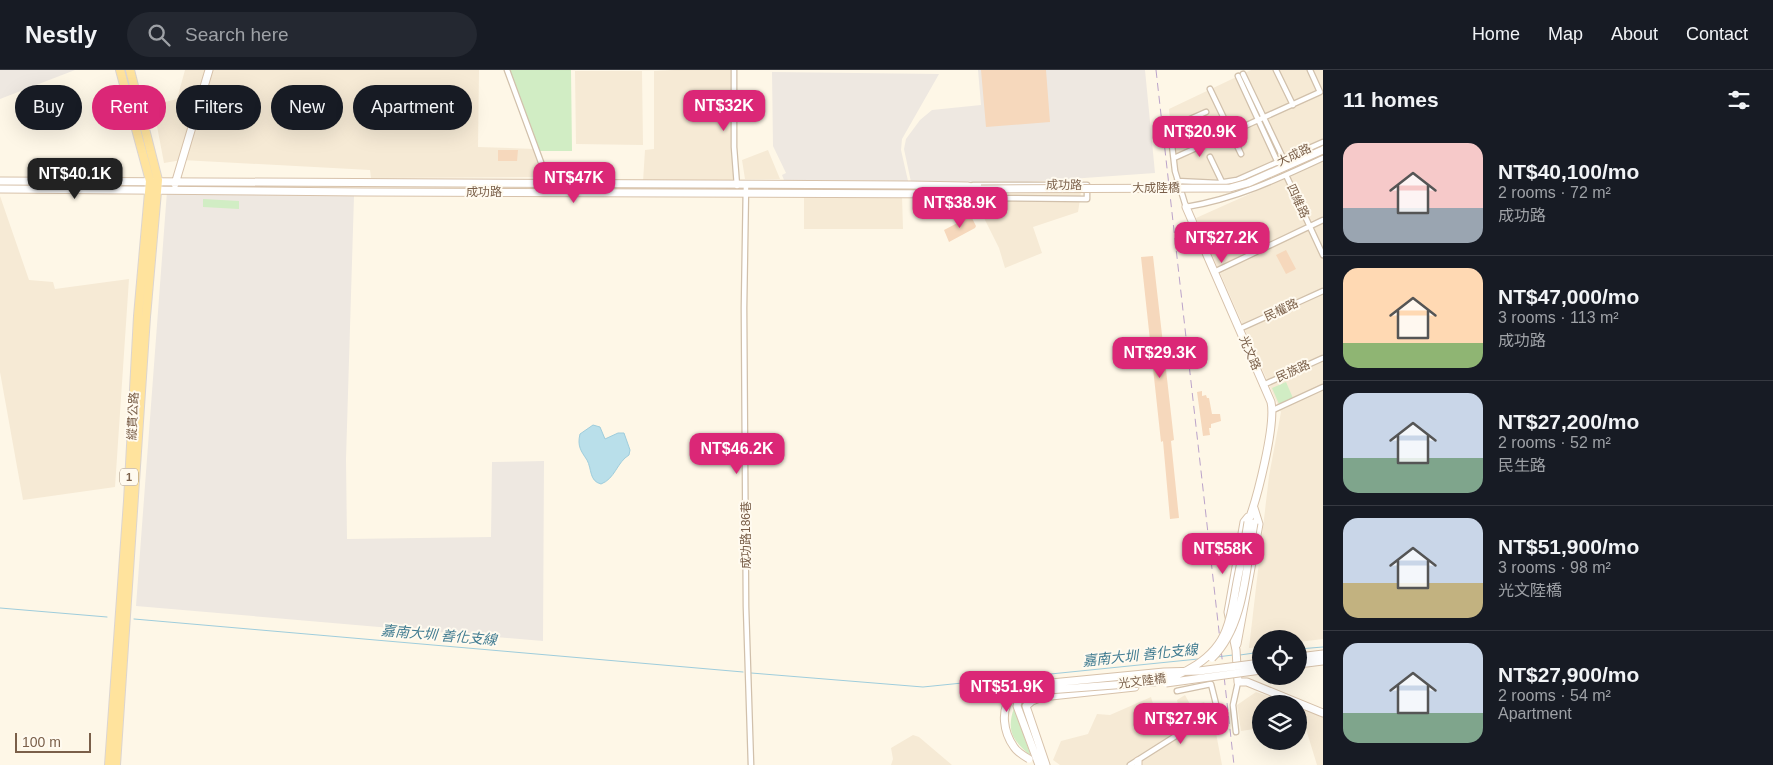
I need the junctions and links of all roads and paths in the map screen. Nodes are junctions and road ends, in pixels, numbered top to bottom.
1 (120, 70) edge
2 (130, 70) edge
3 (209, 70) edge
4 (506, 70) edge
5 (734, 70) edge
6 (1276, 70) edge
7 (1310, 70) edge
8 (1243, 74) dead end
9 (1238, 76) dead end
10 (1210, 88) dead end
11 (1292, 105) junction
12 (1206, 112) dead end
13 (1264, 118) junction
14 (1259, 121) junction
15 (1231, 134) junction
16 (1323, 142) edge
17 (1323, 150) edge
18 (1241, 154) dead end
19 (1210, 157) dead end
20 (1174, 158) junction
21 (1323, 158) edge
22 (1284, 160) junction
23 (1278, 163) junction
24 (1286, 175) junction
25 (154, 180) junction
26 (175, 180) junction
27 (0, 181) edge
28 (1178, 181) junction
29 (1222, 182) junction
30 (549, 184) junction
31 (737, 184) junction
32 (746, 184) junction
33 (967, 186) junction
34 (0, 189) edge
35 (981, 189) junction
36 (153, 190) junction
37 (175, 190) junction
38 (550, 193) junction
39 (736, 194) junction
40 (746, 194) junction
41 (967, 194) junction
42 (1186, 207) junction
43 (1323, 220) edge
44 (1310, 226) junction
45 (1323, 255) edge
46 (1214, 272) junction
47 (1323, 290) edge
48 (1239, 329) junction
49 (1323, 358) edge
50 (1263, 385) junction
51 (1323, 386) edge
52 (1273, 410) junction
53 (1254, 507) junction
54 (1251, 522) junction
55 (1239, 626) junction
56 (1231, 627) junction
57 (1236, 650) junction
58 (1323, 654) edge
59 (1307, 656) edge
60 (1323, 661) edge
61 (1307, 663) edge
62 (1252, 664) edge
63 (1252, 671) edge
64 (1238, 682) junction
65 (1163, 683) junction
66 (1177, 691) dead end
67 (1323, 713) edge
68 (1236, 732) dead end
69 (1138, 763) edge
70 (109, 765) edge
71 (116, 765) edge
72 (751, 765) edge
73 (1037, 765) edge
74 (1046, 765) edge
75 (1130, 765) edge

1 - 25 main road, 縱貫公路 / 1
2 - 25 main road, 縱貫公路 / 1
3 - 26 main road
4 - 30 street
5 - 31 street
6 - 11 street
7 - 11 street
8 - 13 street
9 - 14 street
10 - 15 street
11 - 13 street
12 - 20 street
13 - 14 street
13 - 22 street
14 - 15 street
14 - 23 street
15 - 18 street
15 - 20 street
16 - 22 street, 大成路
17 - 35 main road, 大成陸橋, bridge
19 - 29 street
20 - 28 street
21 - 24 street, 大成路
22 - 23 street, 大成路
23 - 29 street, 大成路
24 - 42 street, 大成路
24 - 44 street, 四維路
25 - 26 main road, 成功路
25 - 27 main road, 成功路
25 - 36 main road, 縱貫公路 / 1
26 - 30 main road, 成功路
26 - 37 main road
28 - 29 street, 大成路
28 - 42 street
30 - 31 main road, 成功路
30 - 38 street
31 - 32 main road, 成功路
31 - 39 street
32 - 33 main road, 成功路
32 - 40 street, 成功路186巷
33 - 35 main road, 成功路
33 - 41 street, 成功路
34 - 36 main road, 成功路
35 - 41 main road, 成功路
36 - 37 main road, 成功路
36 - 70 main road, 縱貫公路 / 1
36 - 71 main road, 縱貫公路 / 1
37 - 38 main road, 成功路
38 - 39 main road, 成功路
39 - 40 main road, 成功路
40 - 41 main road, 成功路
40 - 72 street, 成功路186巷
42 - 46 main road, 光文路
43 - 44 street
44 - 45 street, 四維路
44 - 46 street
46 - 48 main road, 光文路
47 - 48 street, 民權路
48 - 50 main road, 光文路
49 - 50 street, 民族路
50 - 52 main road, 光文路
51 - 52 street
52 - 53 main road
53 - 54 main road
53 - 55 main road
53 - 56 main road
54 - 65 main road, 光文陸橋, bridge
54 - 73 main road, 光文陸橋, bridge
55 - 56 main road
55 - 57 main road
56 - 57 main road
57 - 64 main road
58 - 59 main road
60 - 61 main road
62 - 73 main road, bridge
63 - 65 main road, bridge
64 - 67 main road
64 - 68 street
65 - 74 main road, 光文陸橋, bridge
66 - 69 street
69 - 75 street

